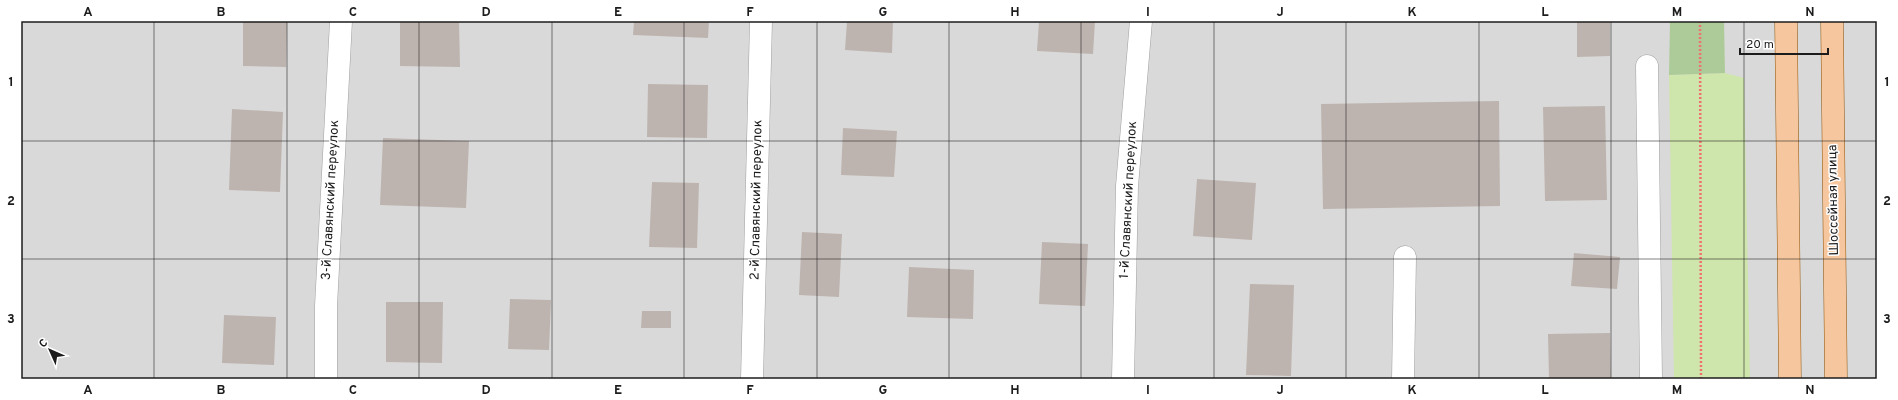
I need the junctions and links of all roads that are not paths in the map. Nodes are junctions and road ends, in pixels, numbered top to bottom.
1 (341, 21) edge
2 (761, 21) edge
3 (1141, 21) edge
4 (1786, 21) edge
5 (1832, 21) edge
6 (1647, 66) dead end
7 (1405, 257) dead end
8 (326, 379) edge
9 (752, 379) edge
10 (1123, 379) edge
11 (1404, 379) edge
12 (1652, 379) edge
13 (1790, 379) edge
14 (1836, 379) edge

1 - 8 street, 3-й Славянский переулок
2 - 9 street, 2-й Славянский переулок
3 - 10 street, 1-й Славянский переулок
4 - 13 main road
5 - 14 main road, Шоссейная улица
6 - 12 street
7 - 11 street

